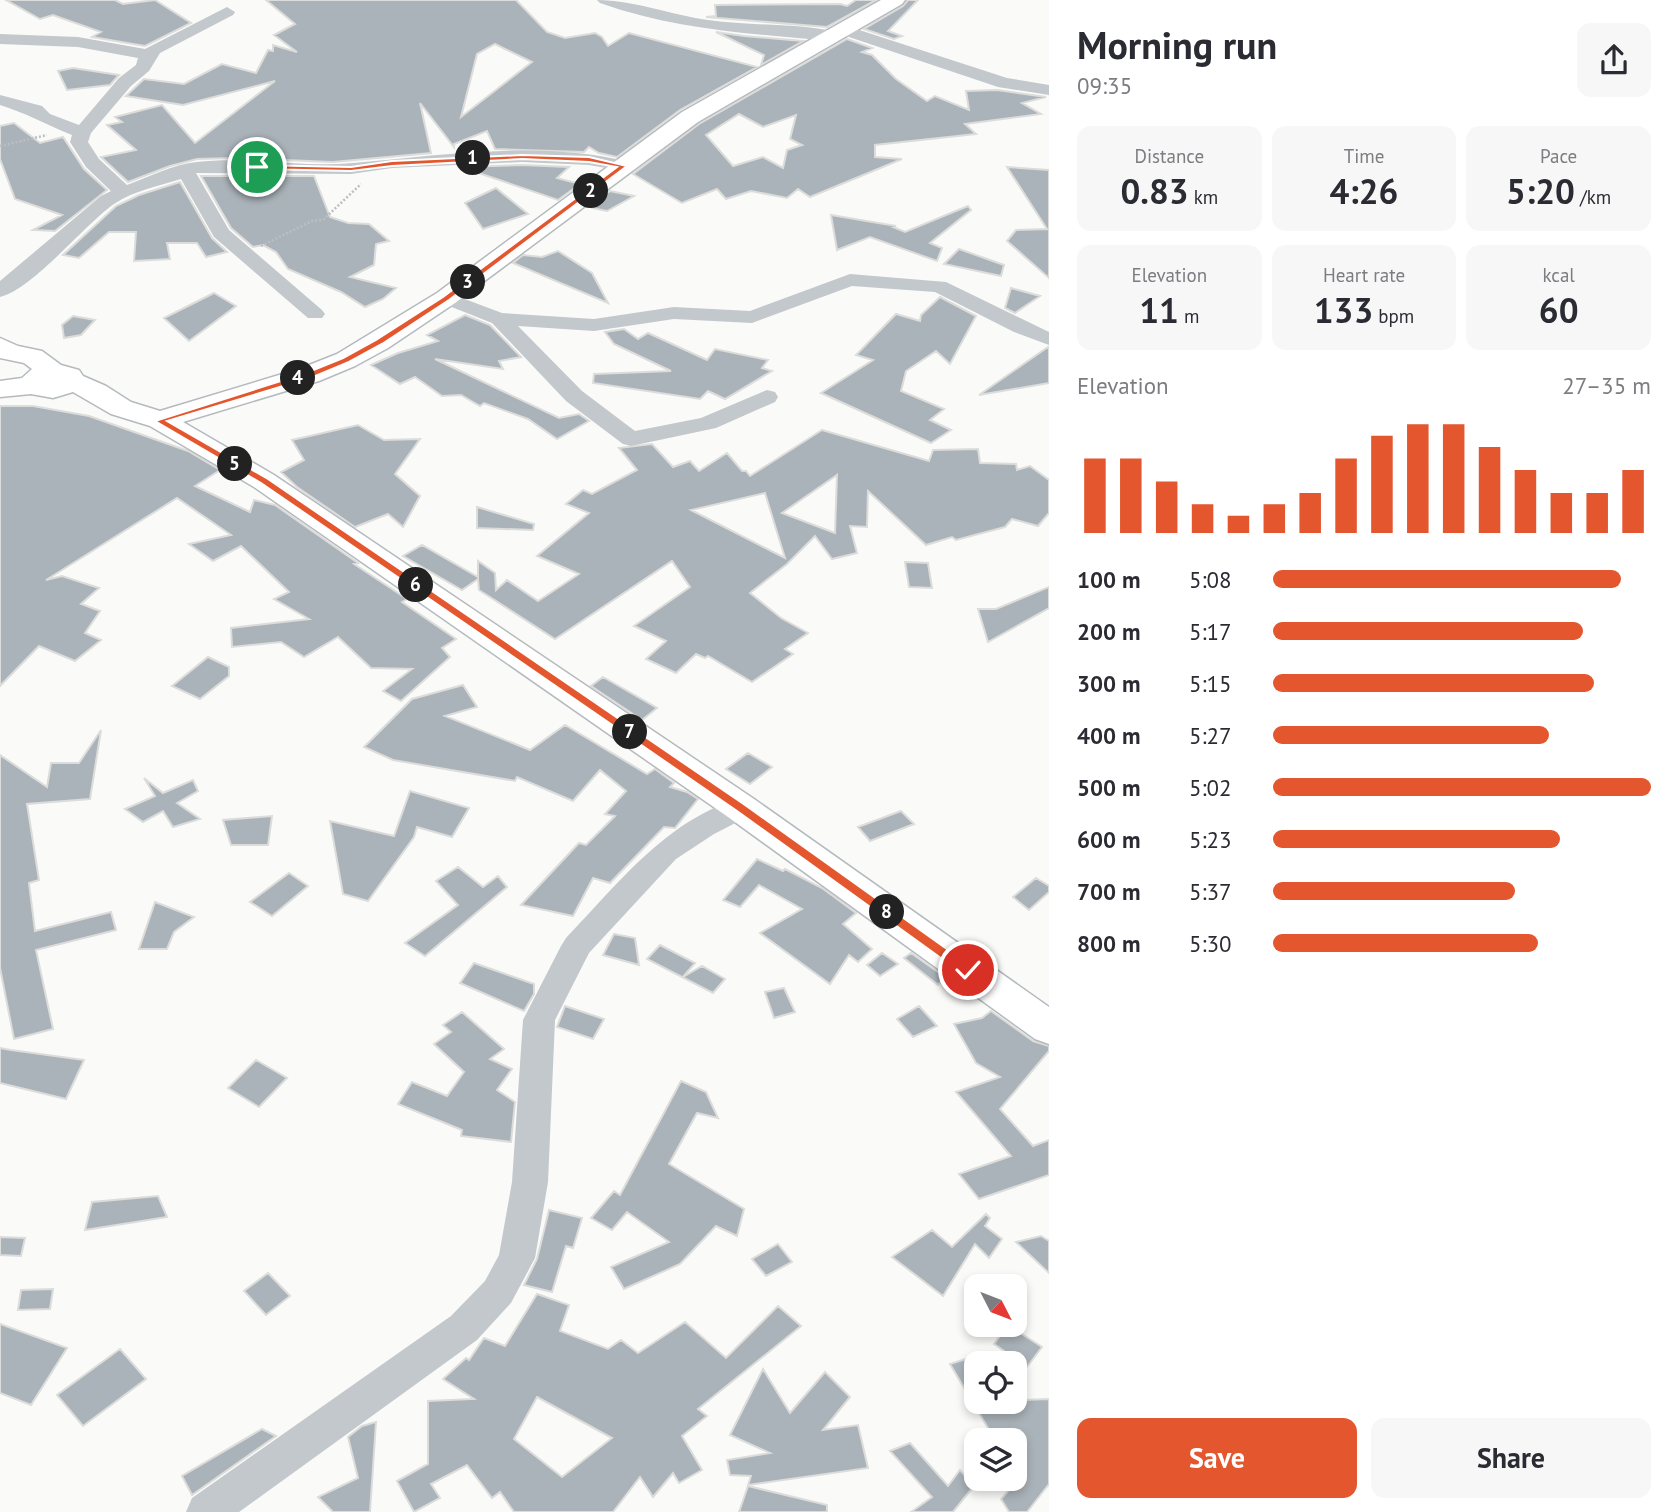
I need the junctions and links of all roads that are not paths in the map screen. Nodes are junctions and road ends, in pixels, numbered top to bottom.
1 (608, 0) edge
2 (895, 0) edge
3 (227, 12) dead end
4 (839, 33) junction
5 (0, 39) edge
6 (148, 55) junction
7 (1049, 90) edge
8 (0, 100) edge
9 (78, 131) junction
10 (623, 166) junction
11 (185, 170) junction
12 (124, 192) junction
13 (0, 291) edge
14 (446, 298) junction
15 (314, 314) dead end
16 (499, 319) junction
17 (1049, 339) edge
18 (5, 349) edge
19 (49, 382) junction
20 (0, 389) edge
21 (767, 397) dead end
22 (160, 421) junction
23 (741, 808) junction
24 (1049, 1028) edge
25 (206, 1512) edge

1 - 4 street
2 - 4 main road
3 - 6 street
4 - 7 street
4 - 10 main road
5 - 6 street
6 - 9 street
8 - 9 street
9 - 12 street
10 - 11 street
10 - 14 main road
11 - 12 street
11 - 15 street
12 - 13 street
14 - 16 street
14 - 22 main road
16 - 17 street
16 - 21 street
18 - 19 main road
19 - 20 main road
19 - 22 main road
22 - 23 main road
23 - 24 main road
23 - 25 street

